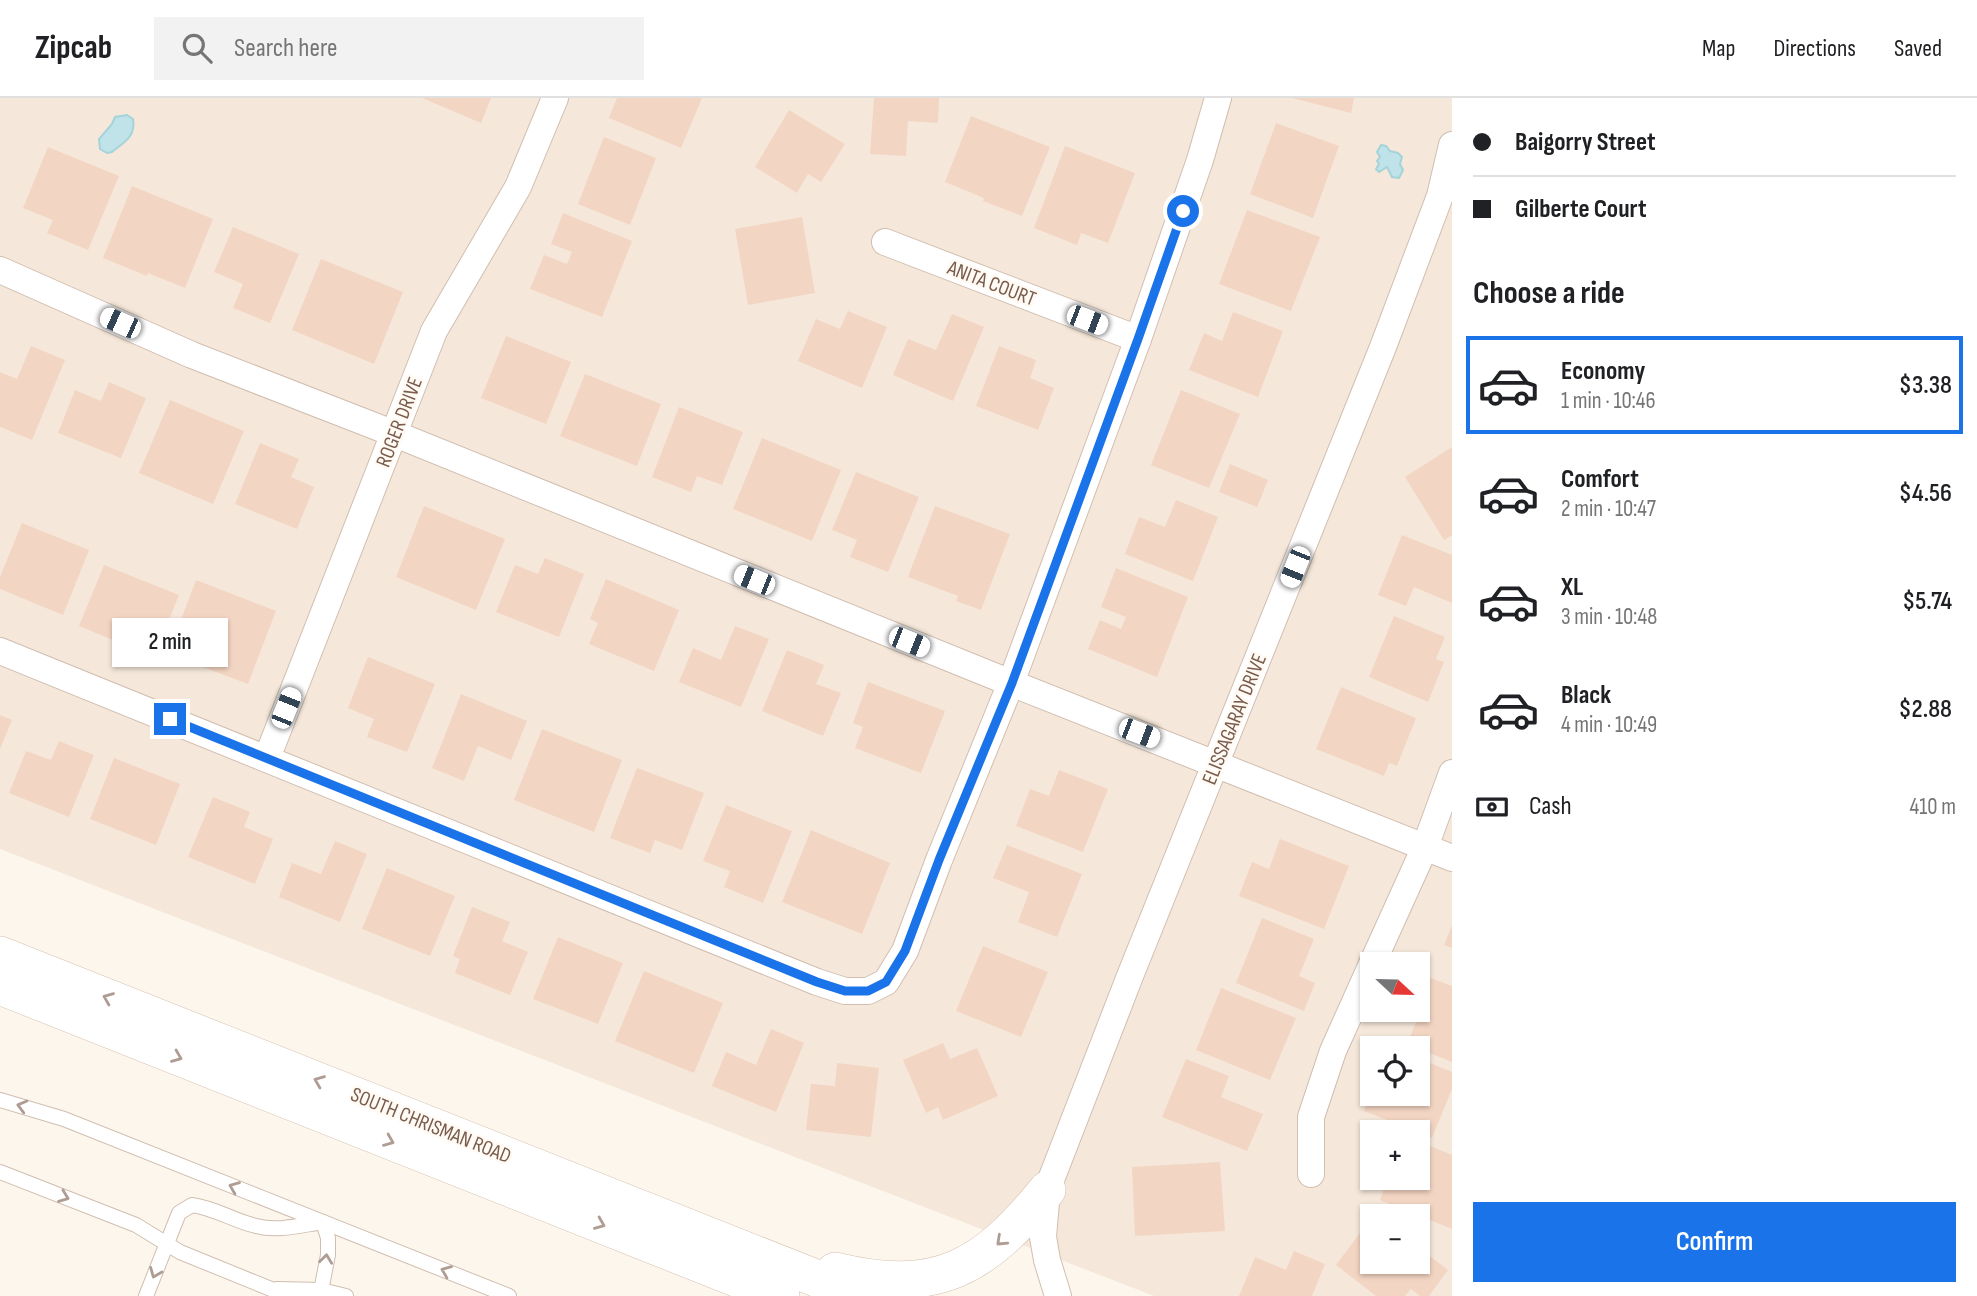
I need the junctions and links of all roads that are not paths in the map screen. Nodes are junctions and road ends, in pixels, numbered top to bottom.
1 (555, 98) edge
2 (1219, 98) edge
3 (1452, 145) edge
4 (1446, 197) edge
5 (886, 242) dead end
6 (0, 270) edge
7 (1138, 339) junction
8 (394, 434) junction
9 (0, 651) edge
10 (1012, 683) junction
11 (267, 758) junction
12 (1216, 763) junction
13 (1452, 773) edge
14 (1425, 847) junction
15 (1452, 858) edge
16 (1377, 952) edge
17 (0, 955) edge
18 (0, 986) edge
19 (1360, 991) edge
20 (0, 993) edge
21 (44, 1004) junction
22 (0, 1100) edge
23 (443, 1130) junction
24 (0, 1172) edge
25 (1311, 1174) dead end
26 (1047, 1190) junction
27 (323, 1222) junction
28 (167, 1244) junction
29 (273, 1292) edge
30 (321, 1293) edge
31 (146, 1296) edge
32 (288, 1296) edge
33 (346, 1296) edge
34 (509, 1296) edge
35 (781, 1296) edge
36 (861, 1296) edge
37 (1058, 1296) edge

1 - 8 street, ROGER DRIVE
2 - 7 street
3 - 4 street, ELISSAGARAY DRIVE
4 - 12 street, ELISSAGARAY DRIVE
5 - 7 street, ANITA COURT
6 - 8 street
7 - 10 street
8 - 10 street
8 - 11 street, ROGER DRIVE
9 - 11 street
10 - 11 street
10 - 12 street
12 - 14 street
12 - 26 street, ELISSAGARAY DRIVE
13 - 14 street
14 - 15 street
14 - 16 street
23 -> 17 street, SOUTH CHRISMAN ROAD
18 - 21 street, SOUTH CHRISMAN ROAD
19 - 25 street
20 - 21 street
21 -> 35 street, SOUTH CHRISMAN ROAD
27 -> 22 lane
26 -> 23 street
23 - 36 street, SOUTH CHRISMAN ROAD
24 -> 28 lane
26 - 37 street, ELISSAGARAY DRIVE
27 - 28 lane
30 -> 27 lane
34 -> 27 lane
28 - 29 lane
28 -> 31 lane
29 - 30 lane
29 - 32 lane
30 - 33 lane

